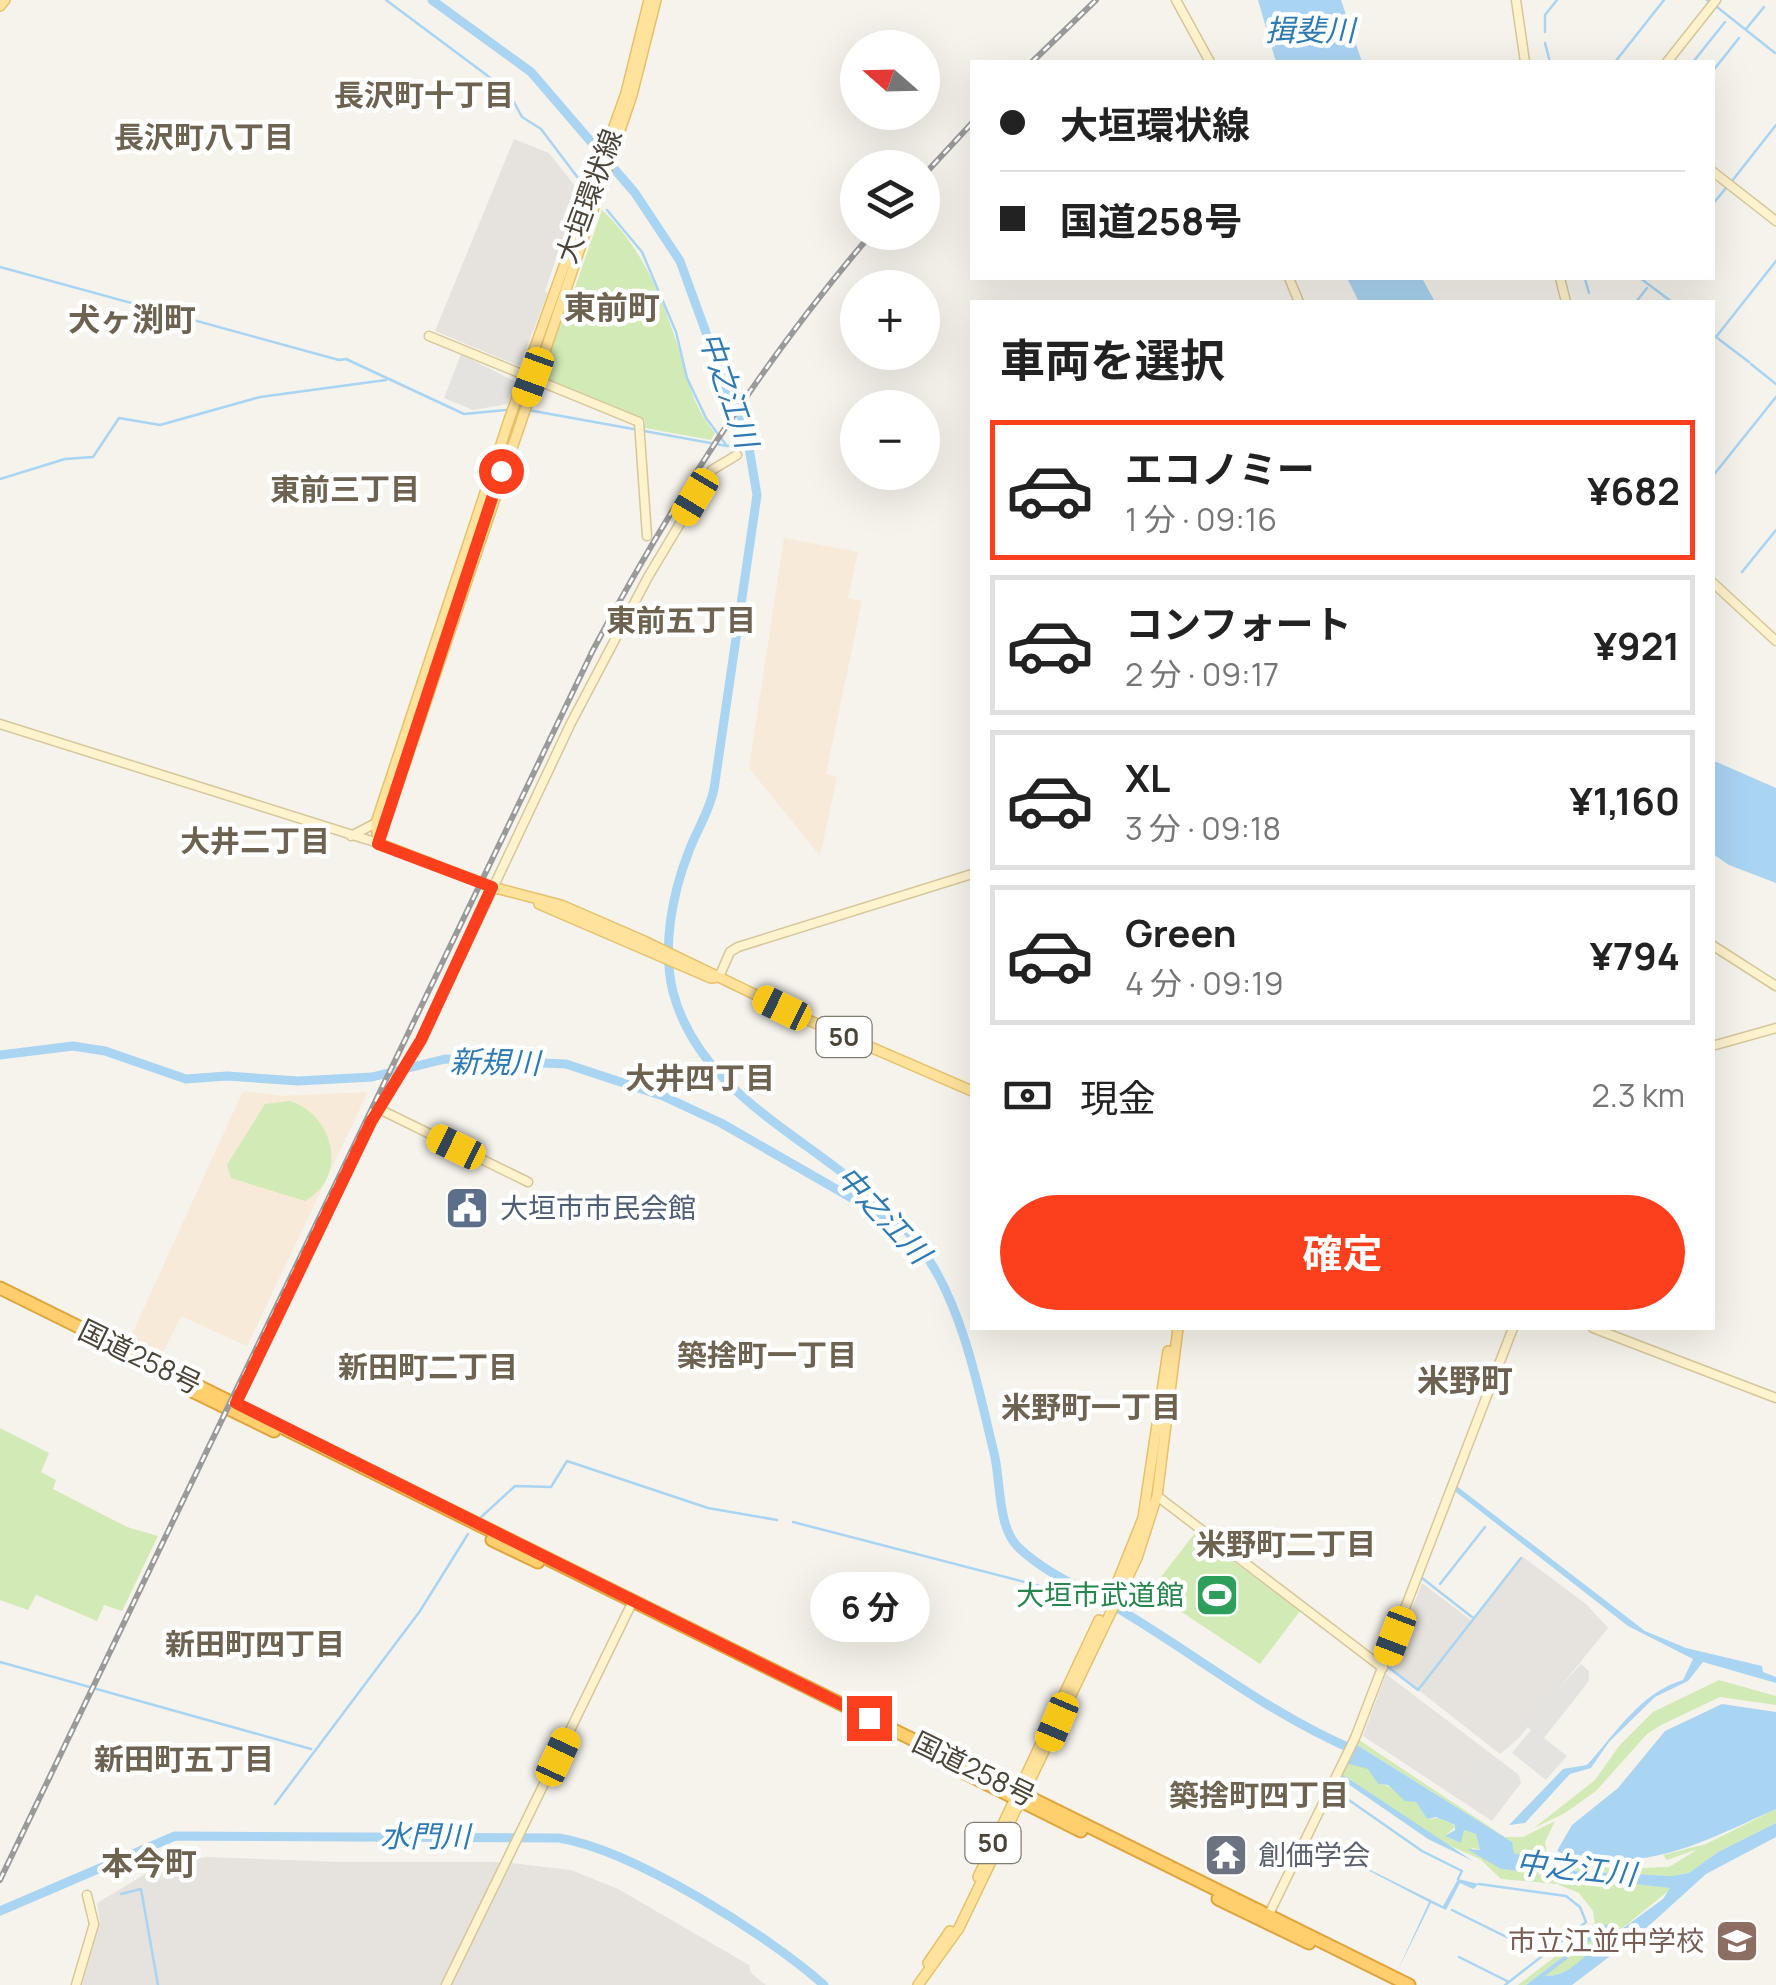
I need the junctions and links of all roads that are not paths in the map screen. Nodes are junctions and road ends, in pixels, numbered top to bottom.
1 (5, 0) edge
2 (653, 0) edge
3 (1176, 0) edge
4 (1516, 0) edge
5 (1716, 0) edge
6 (0, 6) edge
7 (1209, 60) edge
8 (1525, 60) edge
9 (1669, 60) edge
10 (1715, 173) edge
11 (1776, 221) edge
12 (428, 336) dead end
13 (529, 376) junction
14 (737, 454) dead end
15 (647, 536) dead end
16 (649, 552) dead end
17 (657, 562) junction
18 (1715, 585) edge
19 (1776, 641) edge
20 (0, 724) edge
21 (376, 823) junction
22 (351, 836) junction
23 (378, 844) junction
24 (970, 875) edge
25 (492, 887) junction
26 (1715, 947) edge
27 (718, 977) junction
28 (1776, 986) edge
29 (1776, 1028) edge
30 (1715, 1045) edge
31 (970, 1091) edge
32 (379, 1109) junction
33 (528, 1182) dead end
34 (0, 1292) edge
35 (1175, 1330) edge
36 (1175, 1330) edge
37 (1512, 1330) edge
38 (1598, 1330) edge
39 (1776, 1398) edge
40 (234, 1407) junction
41 (1157, 1496) junction
42 (1119, 1586) junction
43 (630, 1607) junction
44 (1383, 1668) junction
45 (1020, 1796) junction
46 (87, 1896) dead end
47 (1267, 1918) junction
48 (1380, 1978) edge
49 (76, 1985) edge
50 (446, 1985) edge
51 (910, 1985) edge
52 (918, 1985) edge
53 (1394, 1985) edge
54 (1409, 1985) edge

1 - 6 main road
2 - 13 main road, 大垣環状線
3 - 7 street
4 - 8 street
5 - 9 street
10 - 11 street
12 - 13 street
13 - 15 street
13 - 21 main road, 大垣環状線
13 - 23 main road, 大垣環状線
14 - 17 street
16 - 17 street
17 - 25 street
18 - 19 street
20 - 22 street
21 - 22 street
21 - 23 main road, 大垣環状線
22 - 23 street
23 - 25 main road, 50
24 - 27 street
25 - 27 main road, 50
25 - 32 street
26 - 28 street
27 - 31 main road, 50
29 - 30 street
32 - 33 street
32 - 40 street
34 - 40 highway, 国道258号
35 - 41 main road, 50
36 - 42 main road, 50
37 - 44 street
38 - 39 street
40 - 43 highway, 国道258号
40 - 45 highway, 国道258号
41 - 42 main road, 50
41 - 44 street
42 - 45 main road, 50
43 - 45 highway, 国道258号
43 - 50 street
44 - 47 street
45 - 47 highway, 国道258号
45 - 51 main road, 50
45 - 52 main road, 50
46 - 49 street
47 - 48 highway, 国道258号
48 - 53 highway, 国道258号
48 - 54 highway, 国道258号

